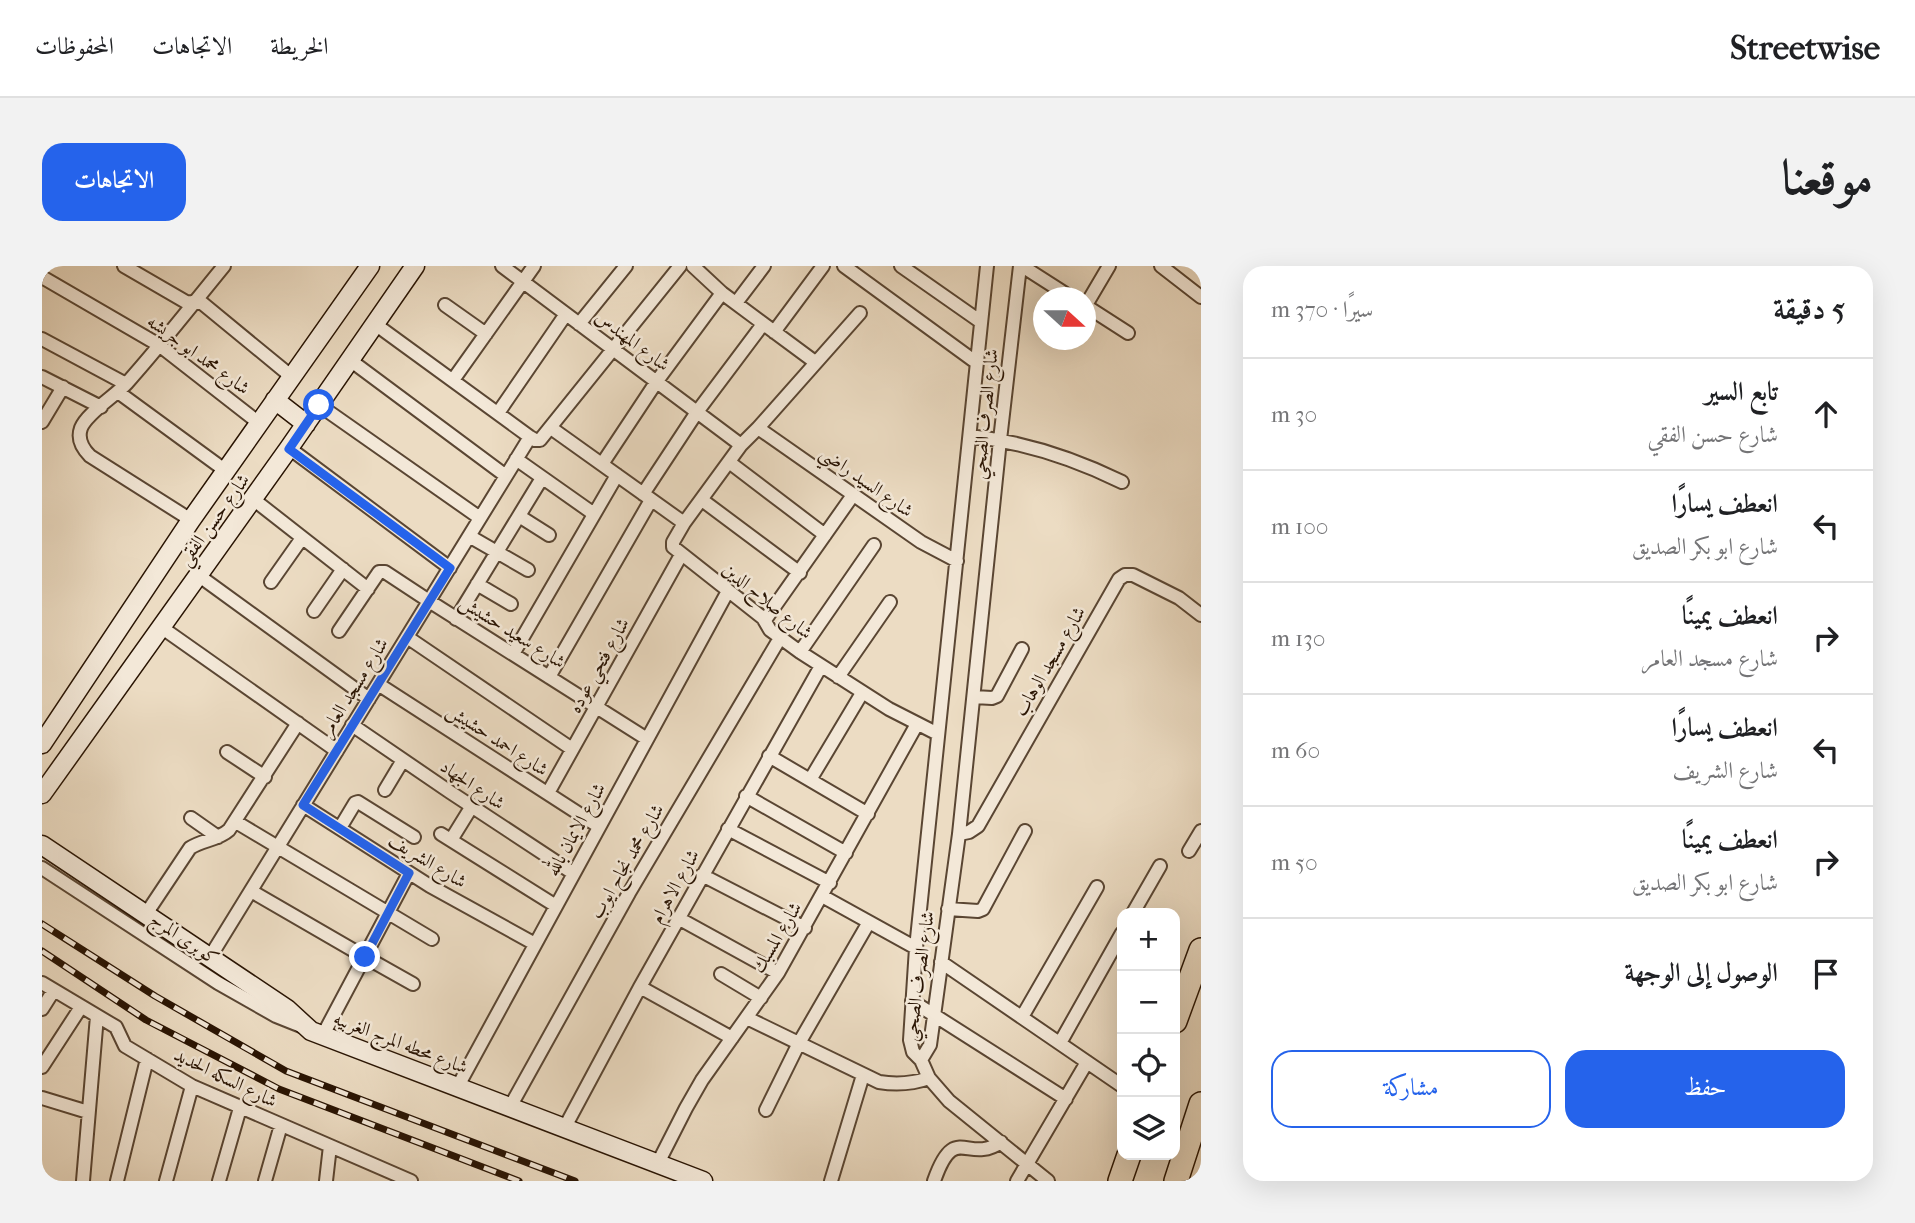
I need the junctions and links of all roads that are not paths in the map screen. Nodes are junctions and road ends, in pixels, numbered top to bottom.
1 (124, 266) edge
2 (223, 266) edge
3 (370, 266) edge
4 (415, 266) edge
5 (502, 266) edge
6 (534, 266) edge
7 (608, 266) edge
8 (680, 266) edge
9 (694, 266) edge
10 (764, 266) edge
11 (823, 266) edge
12 (844, 266) edge
13 (901, 266) edge
14 (987, 266) edge
15 (1021, 266) edge
16 (1109, 266) edge
17 (1161, 266) edge
18 (623, 270) edge
19 (1176, 271) edge
20 (42, 277) edge
21 (522, 281) junction
22 (1054, 287) edge
23 (1096, 288) edge
24 (722, 293) junction
25 (1201, 297) edge
26 (194, 302) junction
27 (736, 303) junction
28 (445, 305) dead end
29 (1096, 312) edge
30 (860, 313) dead end
31 (566, 314) junction
32 (981, 322) junction
33 (375, 324) junction
34 (579, 324) junction
35 (763, 324) junction
36 (774, 332) junction
37 (1128, 333) dead end
38 (486, 334) junction
39 (42, 339) edge
40 (159, 345) junction
41 (615, 349) junction
42 (350, 360) junction
43 (815, 362) junction
44 (977, 363) junction
45 (42, 377) edge
46 (292, 377) junction
47 (453, 380) junction
48 (657, 381) junction
49 (63, 387) junction
50 (122, 388) junction
51 (275, 400) junction
52 (319, 405) junction
53 (101, 407) junction
54 (697, 412) junction
55 (498, 413) junction
56 (42, 422) edge
57 (259, 423) junction
58 (306, 424) junction
59 (551, 428) junction
60 (758, 428) junction
61 (970, 436) junction
62 (530, 437) junction
63 (1000, 439) junction
64 (741, 445) junction
65 (289, 449) junction
66 (516, 459) junction
67 (729, 462) junction
68 (601, 464) junction
69 (226, 471) junction
70 (617, 475) junction
71 (506, 476) junction
72 (542, 478) junction
73 (1122, 482) dead end
74 (853, 495) junction
75 (647, 497) junction
76 (253, 499) junction
77 (702, 500) junction
78 (594, 514) junction
79 (519, 516) junction
80 (480, 517) junction
81 (191, 520) junction
82 (684, 523) junction
83 (549, 535) dead end
84 (469, 536) junction
85 (825, 536) junction
86 (302, 538) junction
87 (874, 545) dead end
88 (497, 552) junction
89 (681, 555) junction
90 (957, 561) junction
91 (450, 568) junction
92 (343, 569) junction
93 (528, 570) dead end
94 (800, 573) junction
95 (198, 575) junction
96 (271, 582) dead end
97 (477, 584) junction
98 (368, 589) junction
99 (728, 591) junction
100 (429, 601) junction
101 (890, 602) dead end
102 (511, 604) dead end
103 (1199, 608) edge
104 (314, 611) dead end
105 (456, 619) junction
106 (765, 621) junction
107 (161, 627) junction
108 (338, 631) dead end
109 (407, 637) junction
110 (780, 638) junction
111 (1022, 649) dead end
112 (800, 652) junction
113 (513, 654) junction
114 (821, 666) junction
115 (550, 677) junction
116 (838, 677) junction
117 (378, 684) junction
118 (862, 693) junction
119 (974, 697) junction
120 (369, 699) junction
121 (596, 707) junction
122 (298, 723) junction
123 (917, 724) junction
124 (352, 725) junction
125 (938, 734) junction
126 (647, 739) junction
127 (42, 744) edge
128 (572, 749) junction
129 (337, 751) junction
130 (227, 752) dead end
131 (769, 756) junction
132 (403, 760) junction
133 (265, 777) junction
134 (810, 780) junction
135 (384, 790) dead end
136 (548, 793) junction
137 (42, 794) edge
138 (747, 796) junction
139 (303, 805) junction
140 (472, 806) junction
141 (868, 814) junction
142 (191, 818) dead end
143 (236, 822) junction
144 (598, 826) junction
145 (340, 828) junction
146 (728, 829) junction
147 (1025, 831) dead end
148 (1201, 831) edge
149 (959, 834) junction
150 (218, 837) junction
151 (414, 837) dead end
152 (42, 845) edge
153 (278, 846) junction
154 (1189, 851) dead end
155 (846, 853) junction
156 (1160, 866) dead end
157 (42, 868) edge
158 (409, 873) junction
159 (573, 873) junction
160 (702, 875) junction
161 (830, 883) junction
162 (1097, 887) dead end
163 (251, 891) junction
164 (822, 896) junction
165 (556, 906) junction
166 (1136, 908) edge
167 (948, 909) junction
168 (388, 913) junction
169 (146, 914) junction
170 (678, 918) junction
171 (869, 922) junction
172 (805, 928) junction
173 (432, 939) dead end
174 (1117, 942) edge
175 (535, 944) junction
176 (916, 948) junction
177 (1201, 950) edge
178 (210, 957) junction
179 (365, 957) junction
180 (941, 962) junction
181 (778, 973) junction
182 (721, 974) dead end
183 (42, 983) edge
184 (414, 984) dead end
185 (640, 987) junction
186 (54, 990) junction
187 (761, 998) junction
188 (912, 1001) junction
189 (80, 1007) junction
190 (1180, 1007) edge
191 (42, 1009) edge
192 (97, 1016) junction
193 (934, 1016) junction
194 (1022, 1017) junction
195 (747, 1018) junction
196 (317, 1033) junction
197 (733, 1038) junction
198 (800, 1043) junction
199 (1060, 1043) junction
200 (147, 1059) junction
201 (921, 1060) junction
202 (1087, 1062) junction
203 (42, 1067) edge
204 (863, 1074) junction
205 (929, 1078) junction
206 (1117, 1083) edge
207 (192, 1086) junction
208 (458, 1086) junction
209 (42, 1098) edge
210 (1066, 1099) junction
211 (1201, 1104) edge
212 (510, 1107) junction
213 (240, 1108) junction
214 (766, 1110) dead end
215 (88, 1112) junction
216 (281, 1125) junction
217 (565, 1127) junction
218 (1001, 1142) junction
219 (330, 1146) junction
220 (1127, 1160) edge
221 (658, 1163) junction
222 (1028, 1163) junction
223 (406, 1180) edge
224 (83, 1181) edge
225 (117, 1181) edge
226 (166, 1181) edge
227 (219, 1181) edge
228 (265, 1181) edge
229 (326, 1181) edge
230 (703, 1181) edge
231 (831, 1181) edge
232 (934, 1181) edge
233 (1017, 1181) edge
234 (1048, 1181) edge
235 (1119, 1181) edge
236 (1176, 1181) edge

1 - 26 street
2 - 26 street
3 - 46 street, شارع حسن الفقي
4 - 33 street, شارع حسن الفقي
5 - 21 street, شارع المهندس
6 - 21 street
7 - 18 street
8 - 41 street
9 - 24 street
10 - 27 street
11 - 36 street
12 - 44 street
13 - 32 street
14 - 32 street, شارع الصرف الصحي
15 - 22 street
15 - 63 street, شارع الصرف الصحي
16 - 23 street
17 - 19 street
18 - 34 street
19 - 25 street
20 - 40 street, شارع محمد ابو جريشه
21 - 31 street, شارع المهندس
21 - 38 street
24 - 27 street
24 - 48 street
26 - 40 street
26 - 46 street
27 - 35 street
28 - 38 street
29 - 37 street
30 - 43 street
31 - 34 street, شارع المهندس
31 - 55 street
32 - 44 street, شارع الصرف الصحي
33 - 42 street, شارع حسن الفقي
33 - 47 street
34 - 41 street, شارع المهندس
35 - 36 street
35 - 54 street
36 - 43 street
38 - 47 street
39 - 50 street
40 - 50 street
40 - 57 street, شارع محمد ابو جريشه
41 - 48 street, شارع المهندس
41 - 59 street
42 - 52 street, شارع حسن الفقي
42 - 71 street
43 - 60 street
44 - 61 street, شارع الصرف الصحي
45 - 49 street
46 - 51 street, شارع حسن الفقي
47 - 55 street
48 - 54 street, شارع المهندس
48 - 68 street
49 - 53 street
49 - 56 street
50 - 53 street
50 - 69 street
51 - 57 street, شارع حسن الفقي
51 - 58 street
52 - 58 street, شارع حسن الفقي
52 - 80 street
53 - 81 street
54 - 64 street, شارع المهندس
54 - 75 street
55 - 62 street
57 - 69 street, شارع حسن الفقي
58 - 65 street, شارع حسن الفقي
59 - 62 street
59 - 68 street
60 - 64 street
60 - 74 street, شارع السيد راضي
61 - 63 street
61 - 90 street, شارع الصرف الصحي
62 - 66 street, شارع مسجد العامر
63 - 73 street
63 - 119 street, شارع الصرف الصحي
64 - 67 street
65 - 76 street, شارع حسن الفقي
65 - 91 street
66 - 71 street, شارع مسجد العامر
66 - 72 street
67 - 77 street
67 - 85 street
68 - 70 street
69 - 81 street, شارع حسن الفقي
70 - 75 street
70 - 78 street
71 - 80 street, شارع مسجد العامر
72 - 78 street
72 - 79 street
74 - 85 street
74 - 90 street, شارع السيد راضي
75 - 82 street
75 - 115 street
76 - 86 street
76 - 95 street, شارع حسن الفقي
77 - 82 street
77 - 94 street
78 - 113 street
79 - 83 street
79 - 88 street
80 - 84 street, شارع مسجد العامر
81 - 127 street, شارع حسن الفقي
82 - 89 street
84 - 88 street
84 - 91 street, شارع مسجد العامر
85 - 94 street
86 - 92 street
86 - 96 street
87 - 112 street
88 - 93 street
88 - 97 street
89 - 99 street, شارع صلاح الدين
89 - 121 street, شارع فتحي عوده
90 - 125 street, شارع الصرف الصحي
91 - 100 street, شارع مسجد العامر
92 - 98 street
92 - 104 street
94 - 106 street
95 - 107 street, شارع حسن الفقي
95 - 120 street
97 - 102 street
97 - 105 street
98 - 100 street, شارع سعيد حشيش
98 - 108 street
99 - 106 street, شارع صلاح الدين
99 - 126 street, شارع الايمان بالله
100 - 105 street, شارع سعيد حشيش
100 - 109 street, شارع مسجد العامر
101 - 116 street
103 - 149 street, شارع مسجد الوهاب
105 - 113 street, شارع سعيد حشيش
106 - 110 street, شارع صلاح الدين
107 - 122 street
107 - 137 street, شارع حسن الفقي
109 - 117 street, شارع مسجد العامر
109 - 128 street
110 - 112 street, شارع صلاح الدين
110 - 212 street, شارع محمد نجاح ايوب
111 - 119 street
112 - 114 street, شارع صلاح الدين
113 - 115 street, شارع سعيد حشيش
114 - 116 street, شارع صلاح الدين
114 - 131 street, شارع الاهرام
115 - 121 street, شارع سعيد حشيش
116 - 118 street, شارع صلاح الدين
117 - 120 street, شارع مسجد العامر
117 - 136 street, شارع احمد حشيش
118 - 123 street, شارع صلاح الدين
118 - 134 street
119 - 149 street, شارع الصرف الصحي
120 - 124 street, شارع مسجد العامر
121 - 126 street, شارع سعيد حشيش
121 - 128 street, شارع فتحي عوده
122 - 129 street
122 - 133 street
123 - 125 street, شارع صلاح الدين
123 - 141 street, شارع المسبك
124 - 129 street, شارع مسجد العامر
124 - 132 street, شارع الجهاد
125 - 176 street, شارع الصرف الصحي
126 - 144 street, شارع الايمان بالله
128 - 136 street, شارع فتحي عوده
129 - 139 street, شارع مسجد العامر
130 - 133 street
131 - 134 street
131 - 138 street, شارع الاهرام
132 - 135 street
132 - 140 street, شارع الجهاد
133 - 143 street
134 - 141 street
136 - 144 street, شارع احمد حشيش
138 - 146 street, شارع الاهرام
138 - 155 street
139 - 145 street, شارع الشريف
139 - 153 street, شارع مسجد العامر
140 - 159 street, شارع الجهاد
140 - 165 street
141 - 155 street, شارع المسبك
142 - 150 street
143 - 150 street
143 - 153 street
144 - 159 street, شارع الايمان بالله
145 - 151 street
145 - 158 street, شارع الشريف
146 - 160 street, شارع الاهرام
146 - 161 street
147 - 167 street
148 - 154 street
149 - 167 street, شارع الصرف الصحي
150 - 169 street
152 - 169 street, شارع محطه المرج الغربيه
153 - 163 street, شارع مسجد العامر
153 - 168 street
155 - 161 street, شارع المسبك
156 - 166 street
157 - 196 street, كوبرى المرج
158 - 168 street
158 - 175 street, شارع الشريف
159 - 165 street, شارع الايمان بالله
160 - 170 street, شارع الاهرام
160 - 172 street
161 - 164 street, شارع المسبك
162 - 194 street
163 - 178 street, شارع مسجد العامر
163 - 179 street
164 - 171 street
164 - 172 street, شارع المسبك
165 - 175 street, شارع الايمان بالله
167 - 180 street, شارع الصرف الصحي
168 - 173 street
168 - 179 street
169 - 178 street, شارع محطه المرج الغربيه
170 - 181 street
170 - 185 street, شارع الاهرام
171 - 176 street
171 - 198 street
172 - 181 street, شارع المسبك
174 - 199 street
175 - 208 street, شارع الايمان بالله
176 - 188 street, شارع الصرف الصحي
177 - 190 highway
178 - 196 street, شارع محطه المرج الغربيه
179 - 184 street
179 - 196 street
180 - 193 street, شارع الصرف الصحي
180 - 194 street
181 - 187 street, شارع المسبك
182 - 187 street
183 - 186 street, شارع السكه الحديد
185 - 197 street
185 - 217 street, شارع الاهرام
186 - 189 street, شارع السكه الحديد
186 - 191 street
187 - 195 street, شارع المسبك
188 - 193 street
188 - 201 street, شارع الصرف الصحي
189 - 192 street, شارع السكه الحديد
189 - 203 street
192 - 200 street, شارع السكه الحديد
192 - 215 street
193 - 201 street, شارع الصرف الصحي
193 - 210 street
194 - 199 street
195 - 197 street, شارع المسبك
195 - 198 street
196 - 208 street, شارع محطه المرج الغربيه
197 - 221 street, شارع المسبك
198 - 204 street
198 - 214 street
199 - 202 street
200 - 207 street, شارع السكه الحديد
200 - 225 street
201 - 205 street
202 - 206 street
202 - 210 street
204 - 205 street
204 - 231 street
205 - 218 street
207 - 213 street, شارع السكه الحديد
207 - 226 street
208 - 212 street, شارع محطه المرج الغربيه
209 - 215 street
210 - 222 street
211 - 236 highway
212 - 217 street, شارع محطه المرج الغربيه
213 - 216 street, شارع السكه الحديد
213 - 227 street
215 - 224 street
216 - 219 street, شارع السكه الحديد
216 - 228 street
217 - 221 street, شارع محطه المرج الغربيه
218 - 222 street
218 - 232 street
219 - 223 street, شارع السكه الحديد
219 - 229 street
220 - 235 highway
221 - 230 street, شارع محطه المرج الغربيه
222 - 233 street
222 - 234 street

